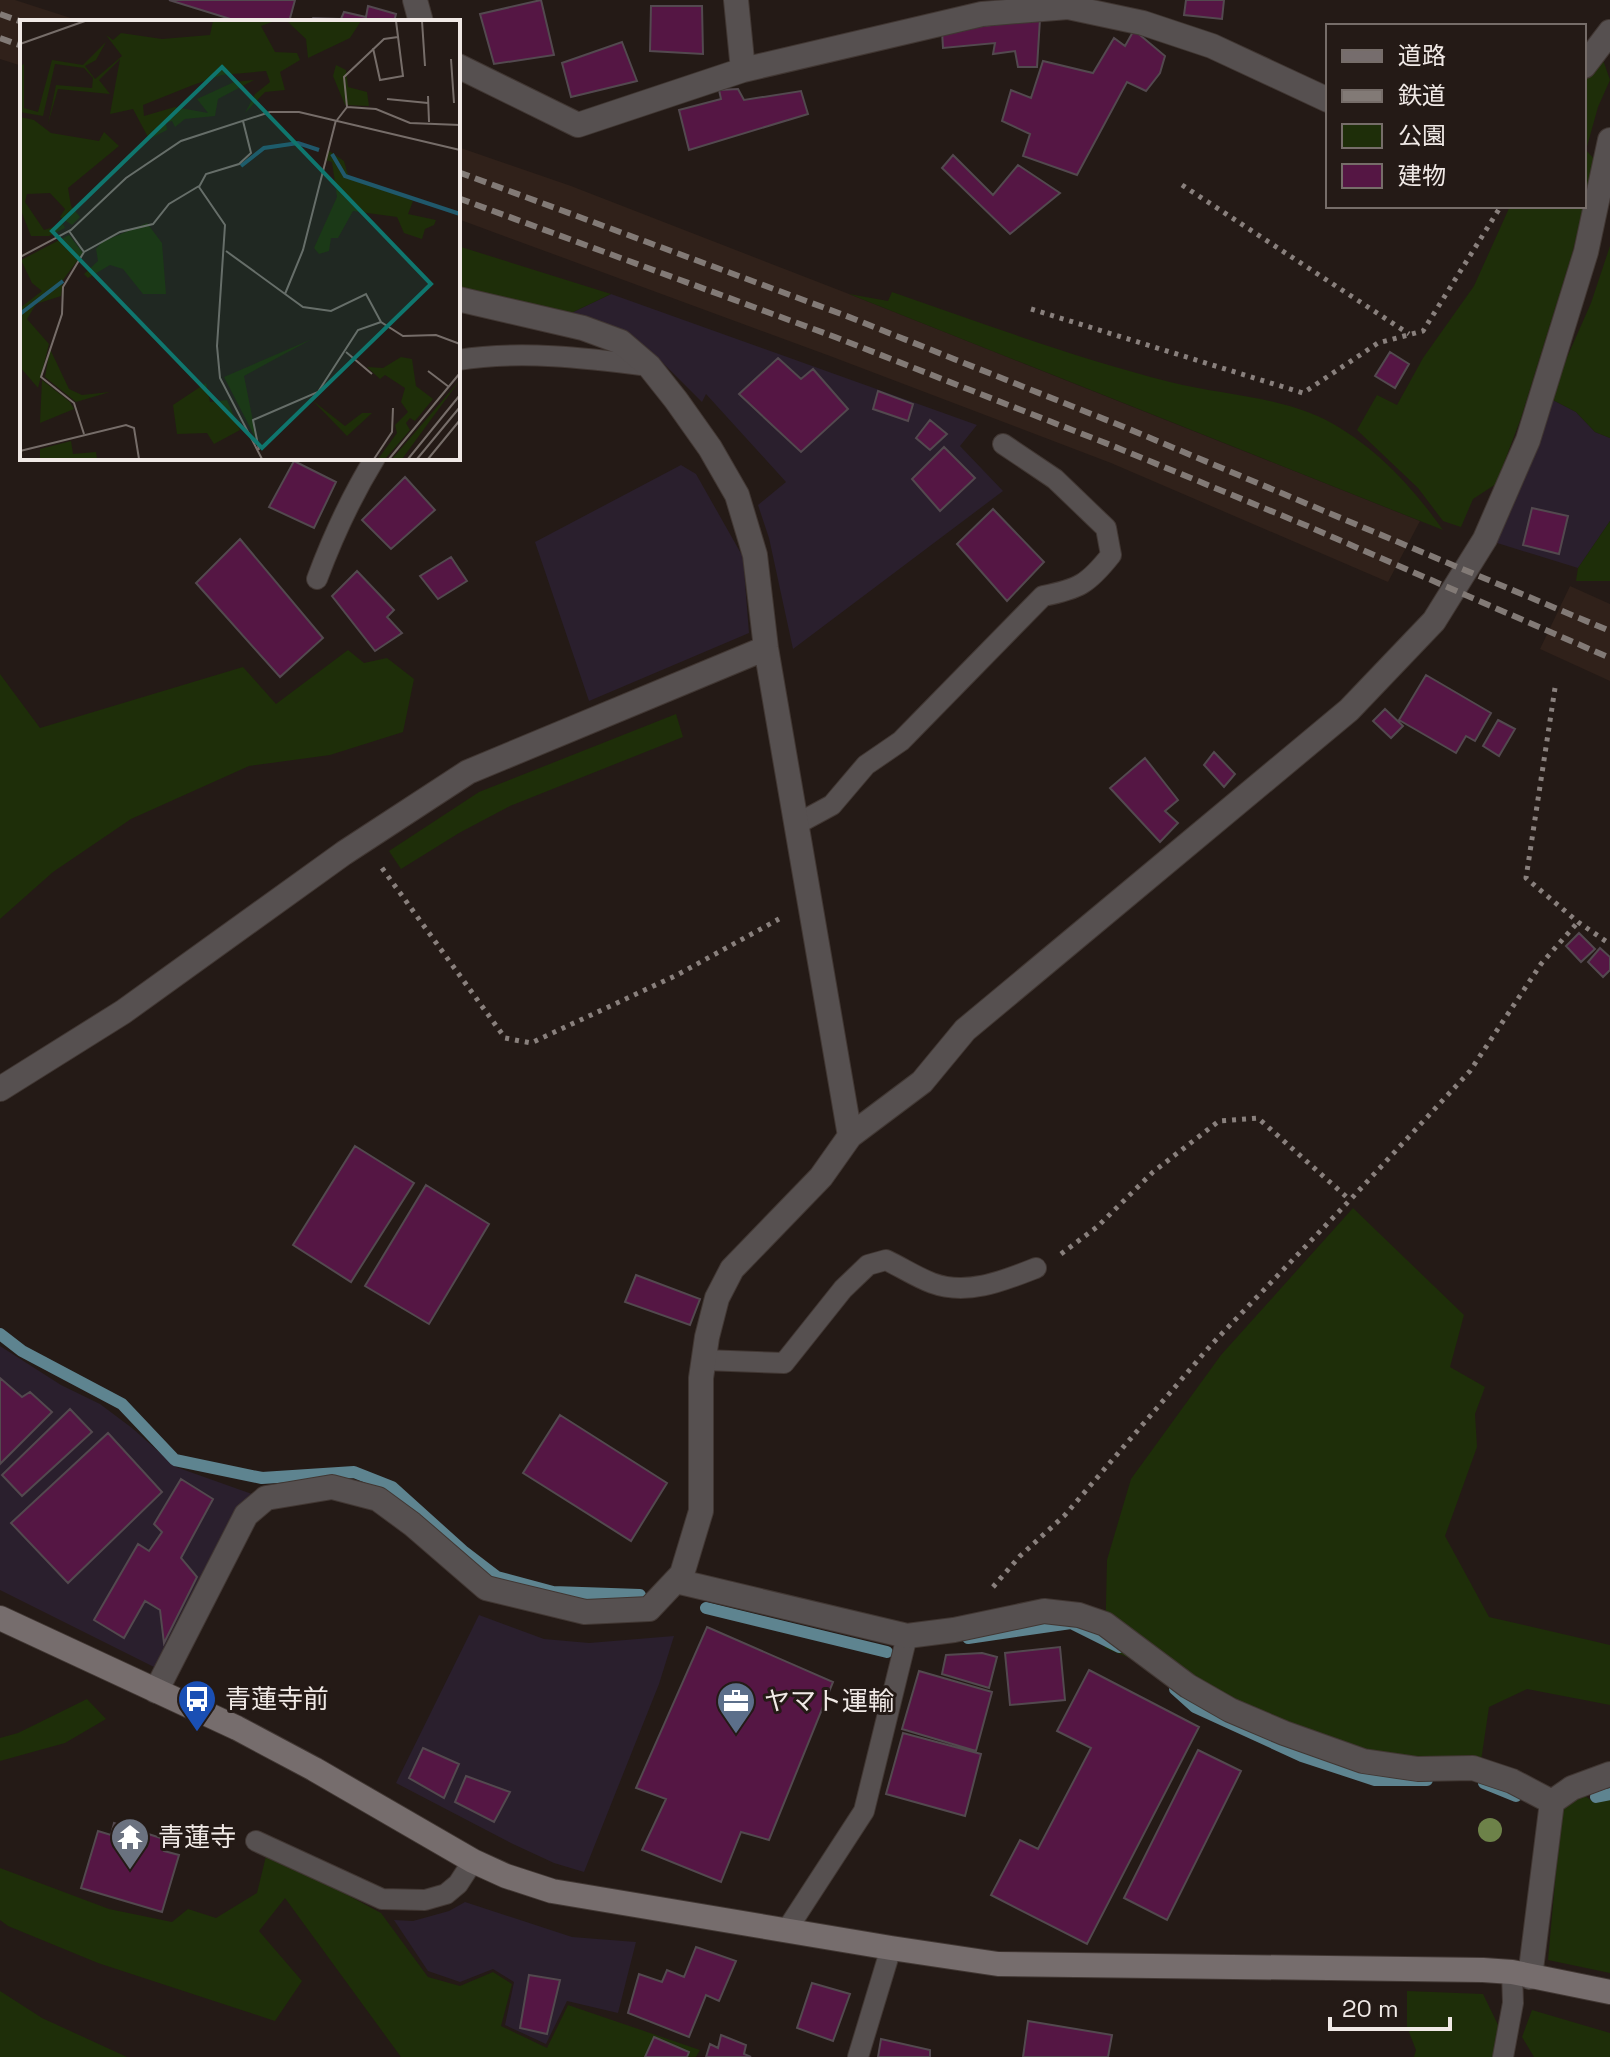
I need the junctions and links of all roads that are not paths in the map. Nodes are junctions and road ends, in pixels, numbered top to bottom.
1 (415, 0) edge
2 (736, 0) edge
3 (420, 20) edge
4 (1610, 32) edge
5 (1586, 63) edge
6 (460, 67) edge
7 (743, 70) junction
8 (1326, 99) edge
9 (1610, 140) edge
10 (460, 299) edge
11 (460, 360) edge
12 (649, 366) junction
13 (1003, 444) dead end
14 (374, 460) edge
15 (317, 579) dead end
16 (766, 648) junction
17 (797, 824) junction
18 (0, 1089) edge
19 (850, 1136) junction
20 (1036, 1268) road end
21 (704, 1360) junction
22 (676, 1581) junction
23 (0, 1618) edge
24 (907, 1636) junction
25 (156, 1691) junction
26 (1610, 1774) edge
27 (1552, 1802) junction
28 (256, 1841) dead end
29 (473, 1861) junction
30 (786, 1931) junction
31 (891, 1948) junction
32 (1521, 1974) junction
33 (1610, 1992) edge
34 (858, 2057) edge
35 (1503, 2057) edge

1 - 3 street
2 - 7 street
4 - 5 street
6 - 7 street
7 - 8 street
9 - 19 street
10 - 12 street
11 - 12 lane
12 - 16 street
13 - 17 lane
14 - 15 lane
16 - 17 street
16 - 18 street
17 - 19 street
19 - 21 street
20 - 21 lane
21 - 22 street
22 - 24 street
22 - 25 street
23 - 25 street
24 - 27 street
24 - 30 lane
25 - 29 street
26 - 27 street
27 - 32 street
28 - 29 lane
29 - 30 street
30 - 31 street
31 - 32 street
31 - 34 lane
32 - 33 street
32 - 35 lane

